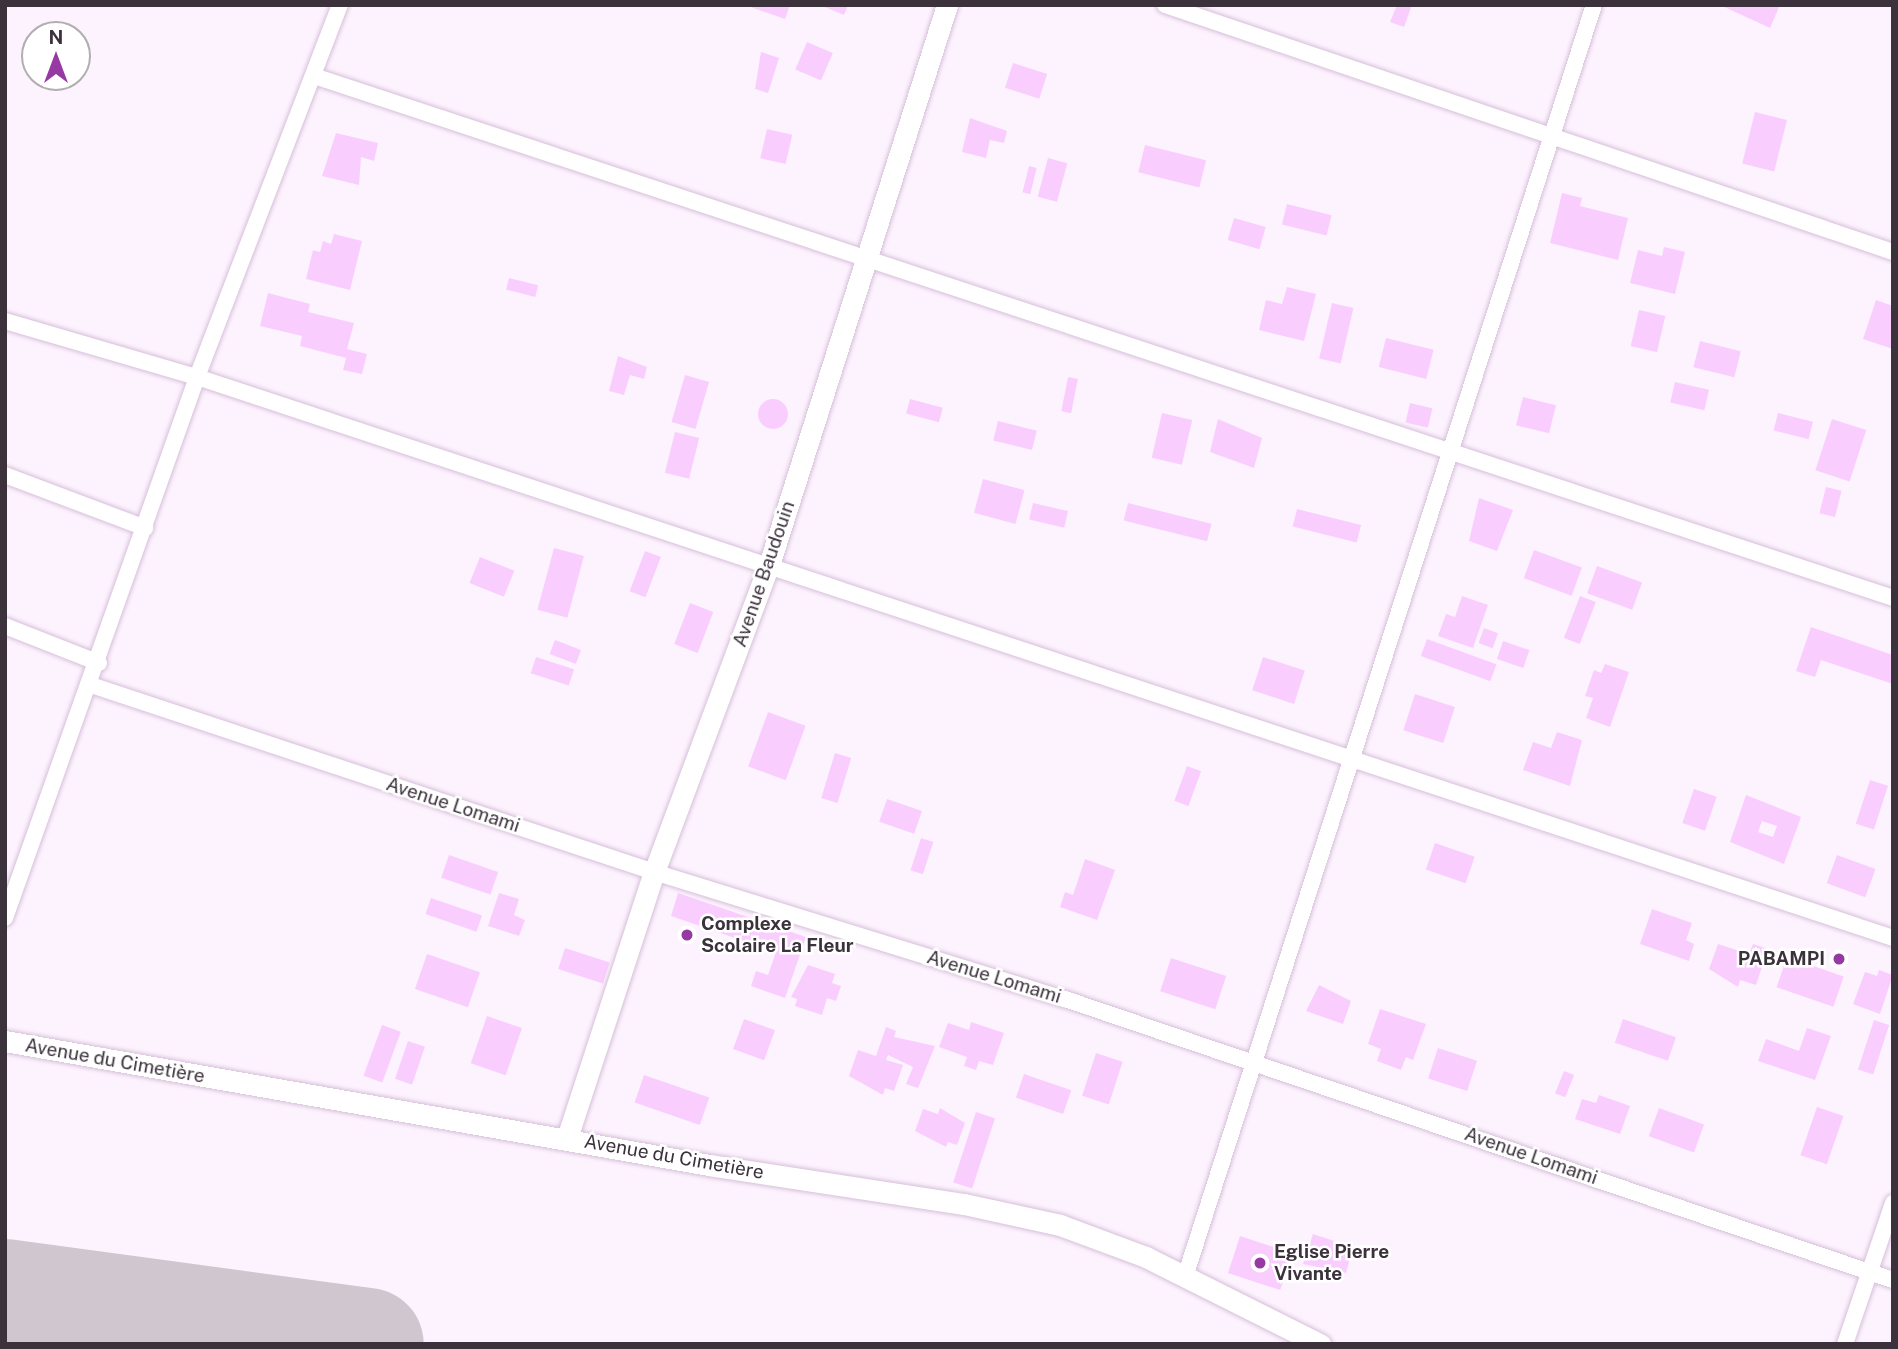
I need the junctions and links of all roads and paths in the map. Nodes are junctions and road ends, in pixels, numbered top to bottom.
1 (340, 5) edge
2 (947, 5) edge
3 (1165, 5) edge
4 (1594, 5) edge
5 (314, 76) junction
6 (1552, 137) junction
7 (1893, 253) edge
8 (867, 259) junction
9 (5, 321) edge
10 (197, 377) junction
11 (1449, 451) junction
12 (5, 475) edge
13 (145, 528) junction
14 (769, 565) junction
15 (1893, 598) edge
16 (5, 626) edge
17 (99, 663) junction
18 (91, 685) junction
19 (1353, 762) junction
20 (654, 872) junction
21 (11, 884) edge
22 (5, 918) edge
23 (1893, 938) edge
24 (5, 1041) edge
25 (1257, 1063) junction
26 (567, 1138) junction
27 (1893, 1203) edge
28 (1870, 1272) junction
29 (1185, 1278) junction
30 (1893, 1280) edge
31 (1320, 1344) edge
32 (1845, 1344) edge

1 - 5 street
2 - 8 street, Avenue Baudouin
3 - 6 street
4 - 6 street
5 - 8 street
5 - 10 street
6 - 7 street
6 - 11 street
8 - 11 street
8 - 14 street, Avenue Baudouin
9 - 10 street
10 - 13 street
10 - 14 street
11 - 15 street
11 - 19 street
12 - 13 street
13 - 17 street
14 - 19 street
14 - 20 street, Avenue Baudouin
16 - 17 street
17 - 18 street
18 - 20 street, Avenue Lomami
18 - 21 street
19 - 23 street
19 - 25 street
20 - 25 street, Avenue Lomami
20 - 26 street, Avenue Baudouin
21 - 22 street
24 - 26 street, Avenue du Cimetière
25 - 28 street, Avenue Lomami
25 - 29 street
26 - 29 street, Avenue du Cimetière
27 - 28 street
28 - 30 street, Avenue Lomami
28 - 32 street
29 - 31 street, Avenue du Cimetière

